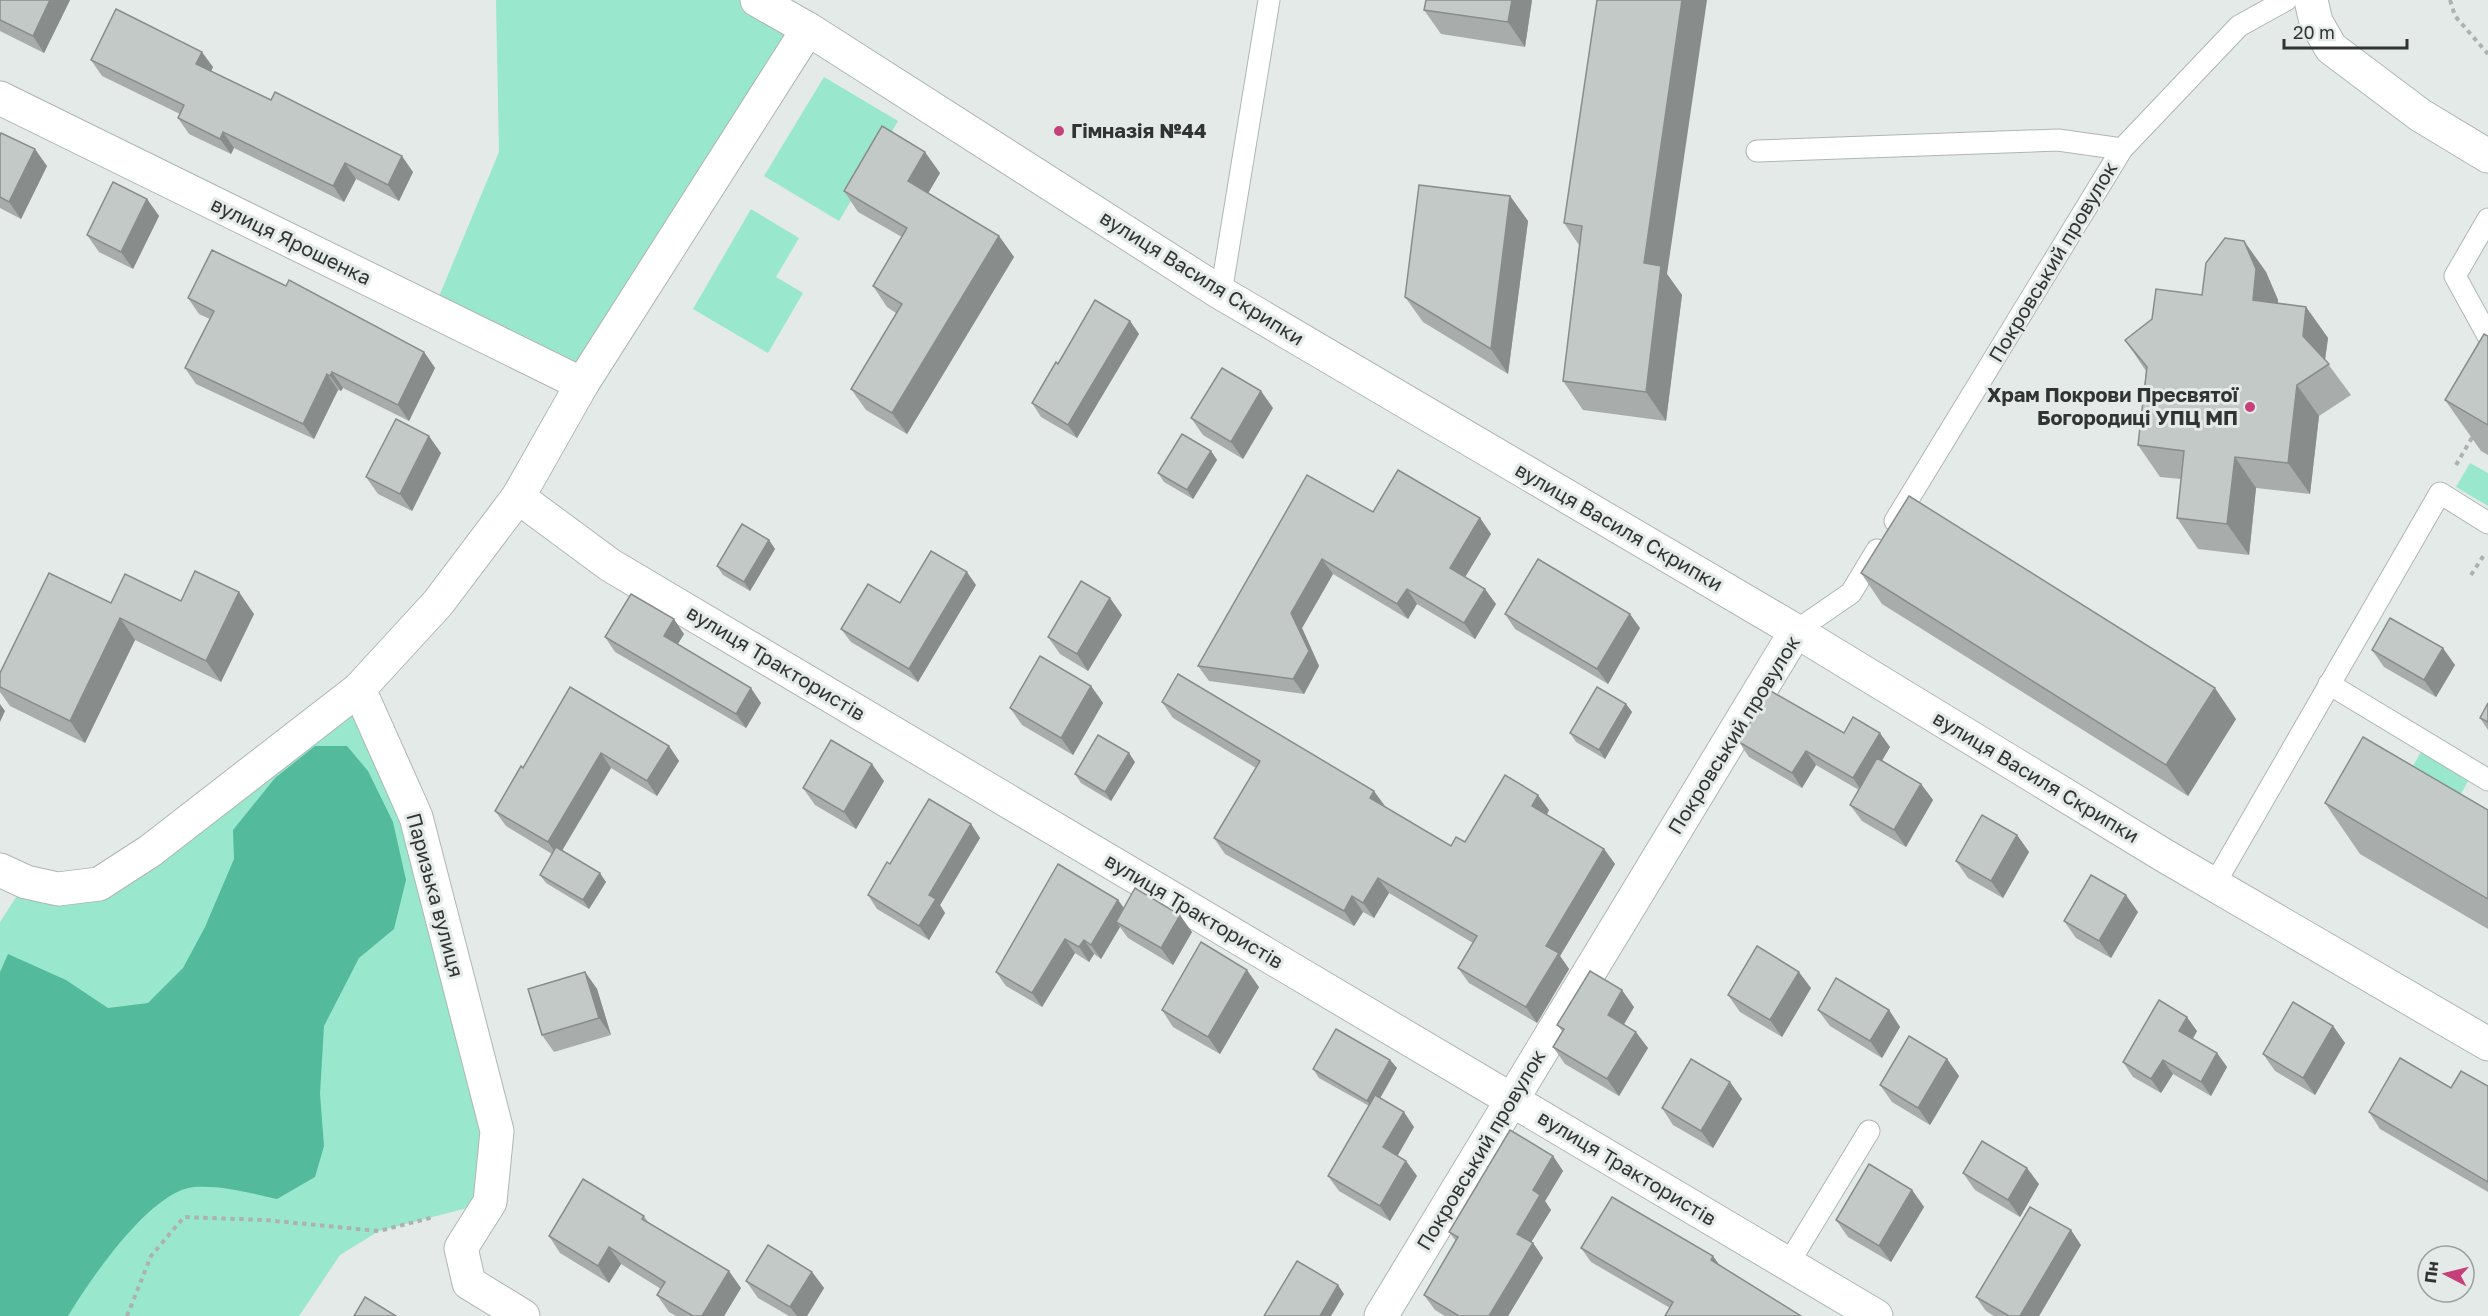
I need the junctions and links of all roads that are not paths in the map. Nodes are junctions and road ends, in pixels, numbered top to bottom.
1 (757, 0) edge
2 (1269, 0) edge
3 (2286, 0) edge
4 (2311, 0) edge
5 (808, 29) junction
6 (0, 98) edge
7 (2122, 149) junction
8 (1757, 151) dead end
9 (2488, 156) edge
10 (2488, 219) edge
11 (1221, 293) junction
12 (2488, 336) edge
13 (582, 384) junction
14 (518, 497) junction
15 (2488, 523) edge
16 (1796, 631) junction
17 (2329, 684) junction
18 (359, 689) junction
19 (2488, 780) edge
20 (0, 870) edge
21 (2214, 885) junction
22 (2488, 1044) edge
23 (1512, 1099) junction
24 (1869, 1131) dead end
25 (1788, 1264) junction
26 (523, 1316) edge
27 (1381, 1316) edge
28 (1876, 1316) edge

1 - 5 street, вулиця Василя Скрипки
2 - 11 lane
3 - 7 lane, Покровський провулок
4 - 9 street
5 - 11 street, вулиця Василя Скрипки
5 - 13 street
6 - 13 street, вулиця Ярошенка
7 - 8 lane
7 - 16 lane, Покровський провулок
10 - 12 lane
11 - 16 street, вулиця Василя Скрипки
13 - 14 street
14 - 18 street
14 - 23 street, вулиця Трактористів
15 - 17 lane
16 - 21 street, вулиця Василя Скрипки
16 - 23 street, Покровський провулок
17 - 19 lane
17 - 21 lane
18 - 20 street
18 - 26 street, Паризька вулиця
21 - 22 street, вулиця Василя Скрипки
23 - 25 street, вулиця Трактористів
23 - 27 street, Покровський провулок
24 - 25 lane
25 - 28 street, вулиця Трактористів

